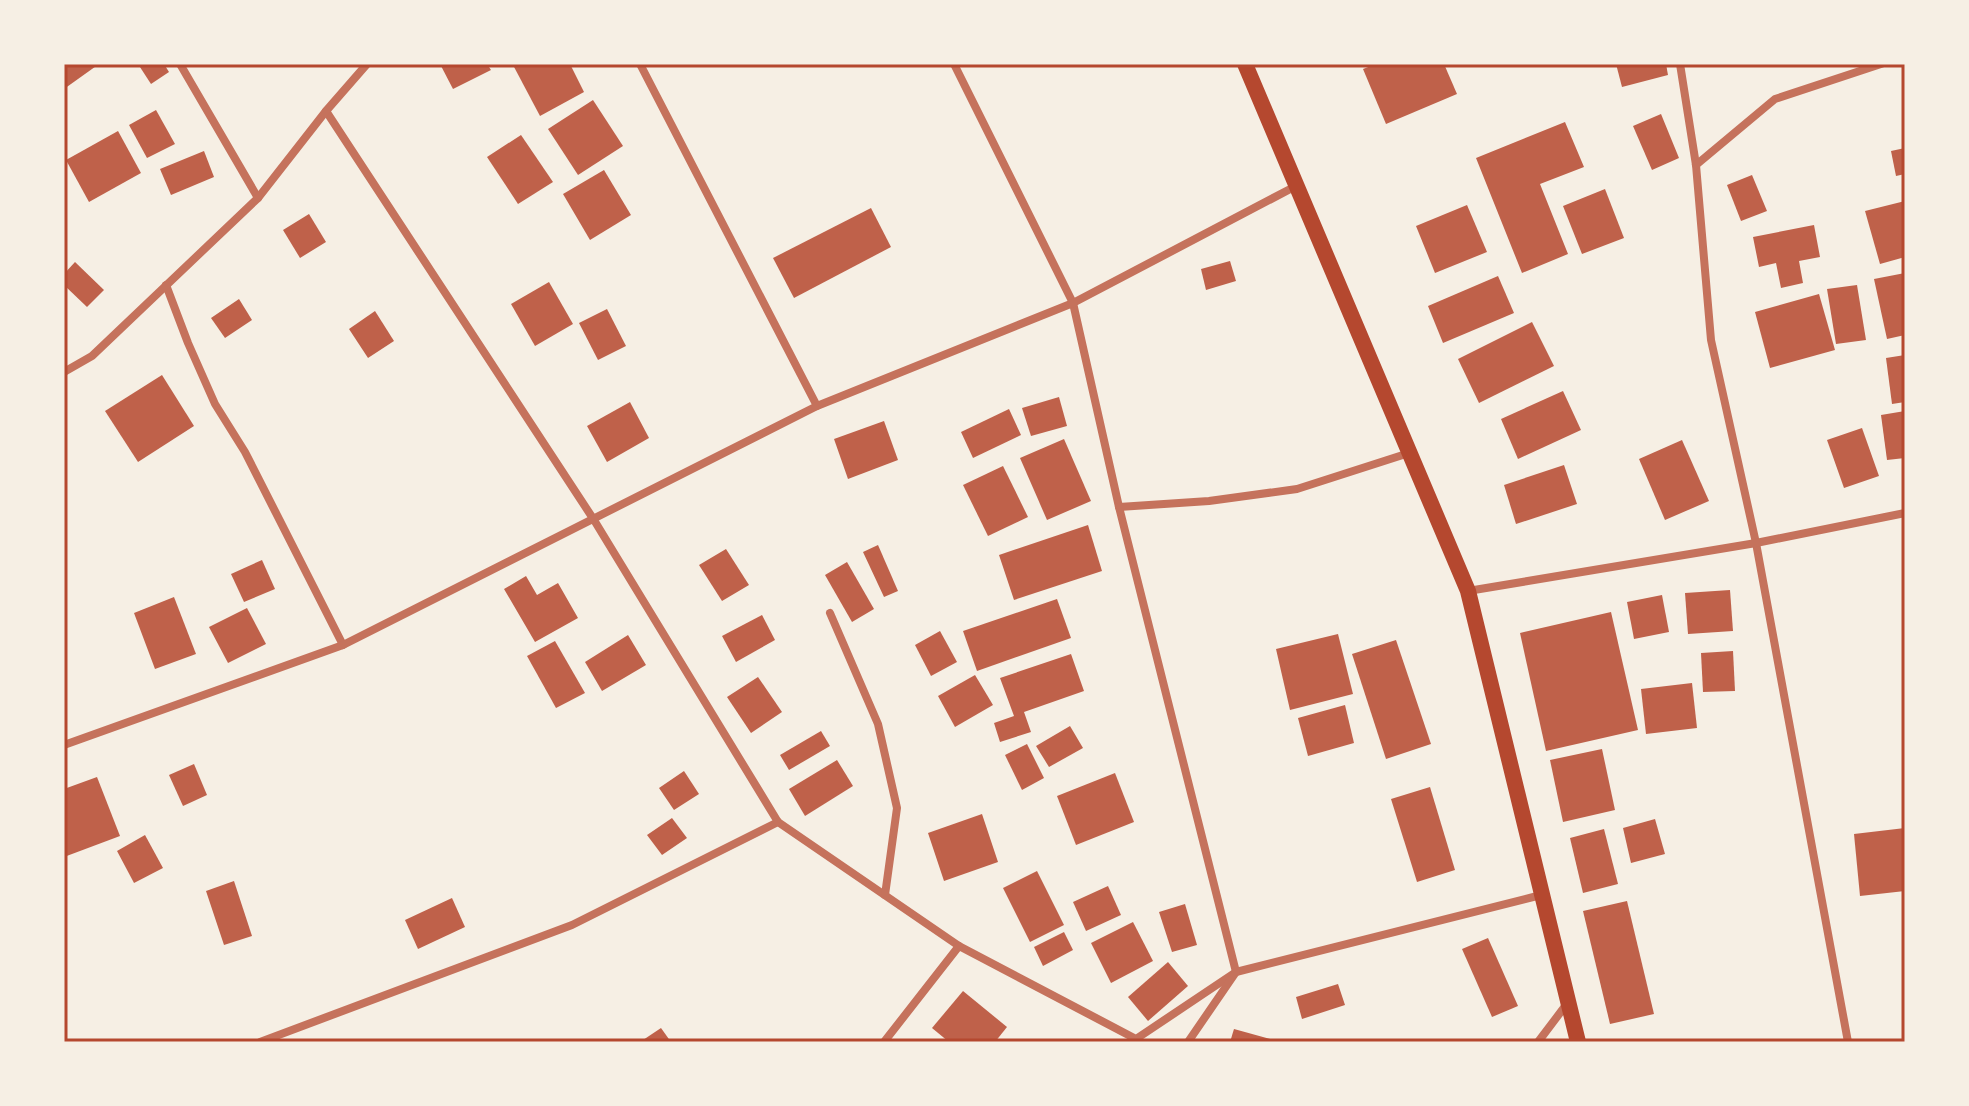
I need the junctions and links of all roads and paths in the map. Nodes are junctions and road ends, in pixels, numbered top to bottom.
1 (180, 64) edge
2 (367, 64) edge
3 (640, 64) edge
4 (954, 64) edge
5 (1245, 64) edge
6 (1680, 64) edge
7 (1881, 64) edge
8 (326, 111) junction
9 (1696, 165) junction
10 (1296, 185) junction
11 (258, 198) junction
12 (166, 285) junction
13 (1073, 303) junction
14 (64, 372) edge
15 (817, 406) junction
16 (1410, 452) junction
17 (1119, 507) junction
18 (1905, 513) edge
19 (594, 520) junction
20 (1756, 543) junction
21 (1468, 591) junction
22 (830, 613) dead end
23 (343, 645) junction
24 (64, 745) edge
25 (778, 822) junction
26 (885, 895) junction
27 (1541, 895) junction
28 (959, 946) junction
29 (1236, 972) junction
30 (1569, 1001) junction
31 (260, 1042) edge
32 (884, 1042) edge
33 (1188, 1042) edge
34 (1538, 1042) edge
35 (1578, 1042) edge
36 (1848, 1042) edge

1 - 11 street
2 - 8 street
3 - 15 street
4 - 13 street
5 - 10 main road
6 - 9 street
7 - 9 street
8 - 11 street
8 - 19 street
9 - 20 street
10 - 13 street
10 - 16 main road
11 - 12 street
12 - 14 street
12 - 23 street
13 - 15 street
13 - 17 street
15 - 19 street
16 - 17 street
16 - 21 main road
17 - 29 street
18 - 20 street
19 - 23 street
19 - 25 street
20 - 21 street
20 - 36 street
21 - 27 main road
22 - 26 street
23 - 24 street
25 - 26 street
25 - 31 street
26 - 28 street
27 - 29 street
27 - 30 main road
28 - 29 street
28 - 32 street
29 - 33 street
30 - 34 street
30 - 35 main road

